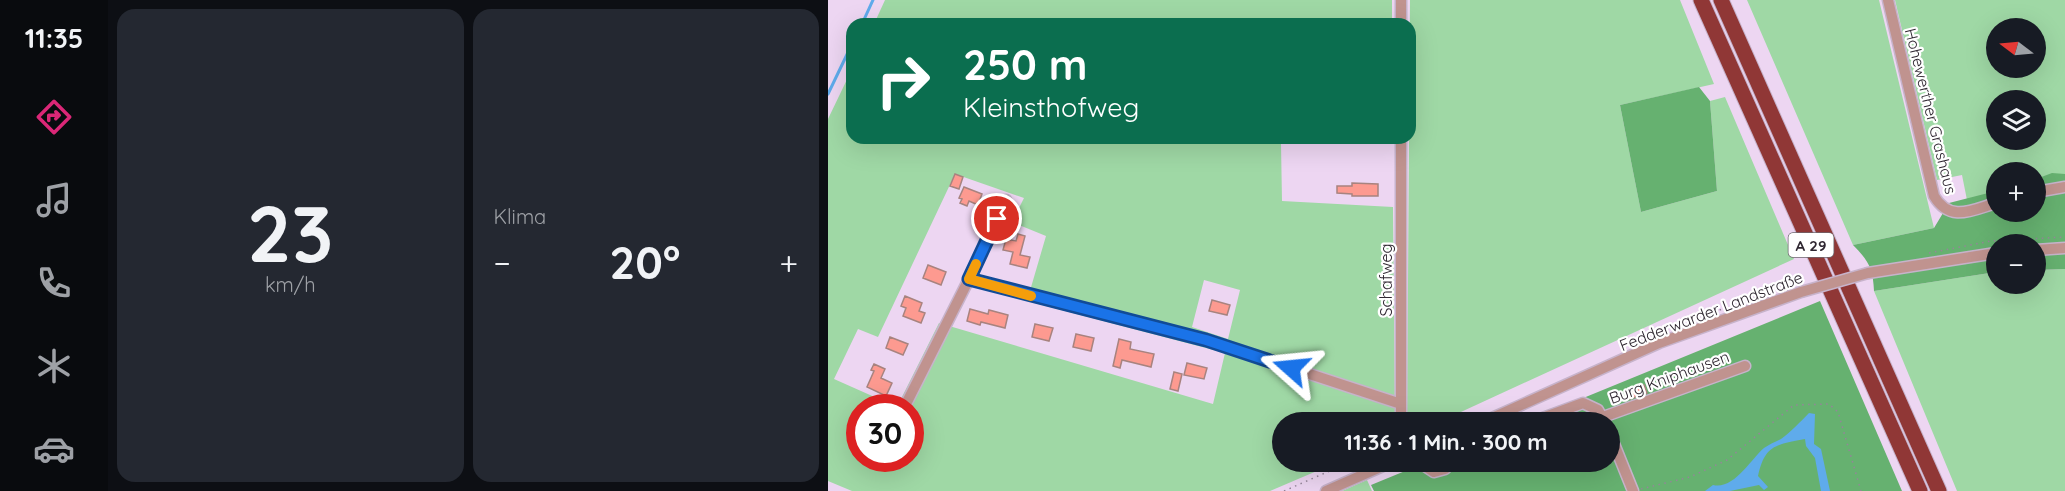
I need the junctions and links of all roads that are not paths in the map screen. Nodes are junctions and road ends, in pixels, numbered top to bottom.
1 (1401, 0) edge
2 (1701, 0) edge
3 (1721, 0) edge
4 (1888, 0) edge
5 (1401, 18) edge
6 (1401, 144) edge
7 (2065, 187) edge
8 (2046, 190) edge
9 (1006, 200) dead end
10 (1986, 205) edge
11 (2065, 248) edge
12 (2046, 249) edge
13 (1986, 254) edge
14 (969, 279) junction
15 (1745, 366) dead end
16 (911, 394) edge
17 (1401, 404) junction
18 (1401, 412) edge
19 (1505, 412) edge
20 (1559, 412) edge
21 (1599, 412) edge
22 (1620, 414) edge
23 (1620, 459) edge
24 (1369, 472) edge
25 (1326, 491) edge
26 (1633, 491) edge
27 (1920, 491) edge
28 (1939, 491) edge

1 - 5 street
2 - 27 highway, A 29
3 - 28 highway, A 29
4 - 10 street, Hohewerther Grashaus
6 - 17 street, Schafweg
7 - 8 street
9 - 14 street
11 - 12 street
13 - 19 street, Fedderwarder Landstraße, bridge
14 - 16 street
14 - 17 street
15 - 22 street, Burg Kniphausen
17 - 18 street, Schafweg
20 - 21 street, Burg Kniphausen
23 - 26 street
24 - 25 street

